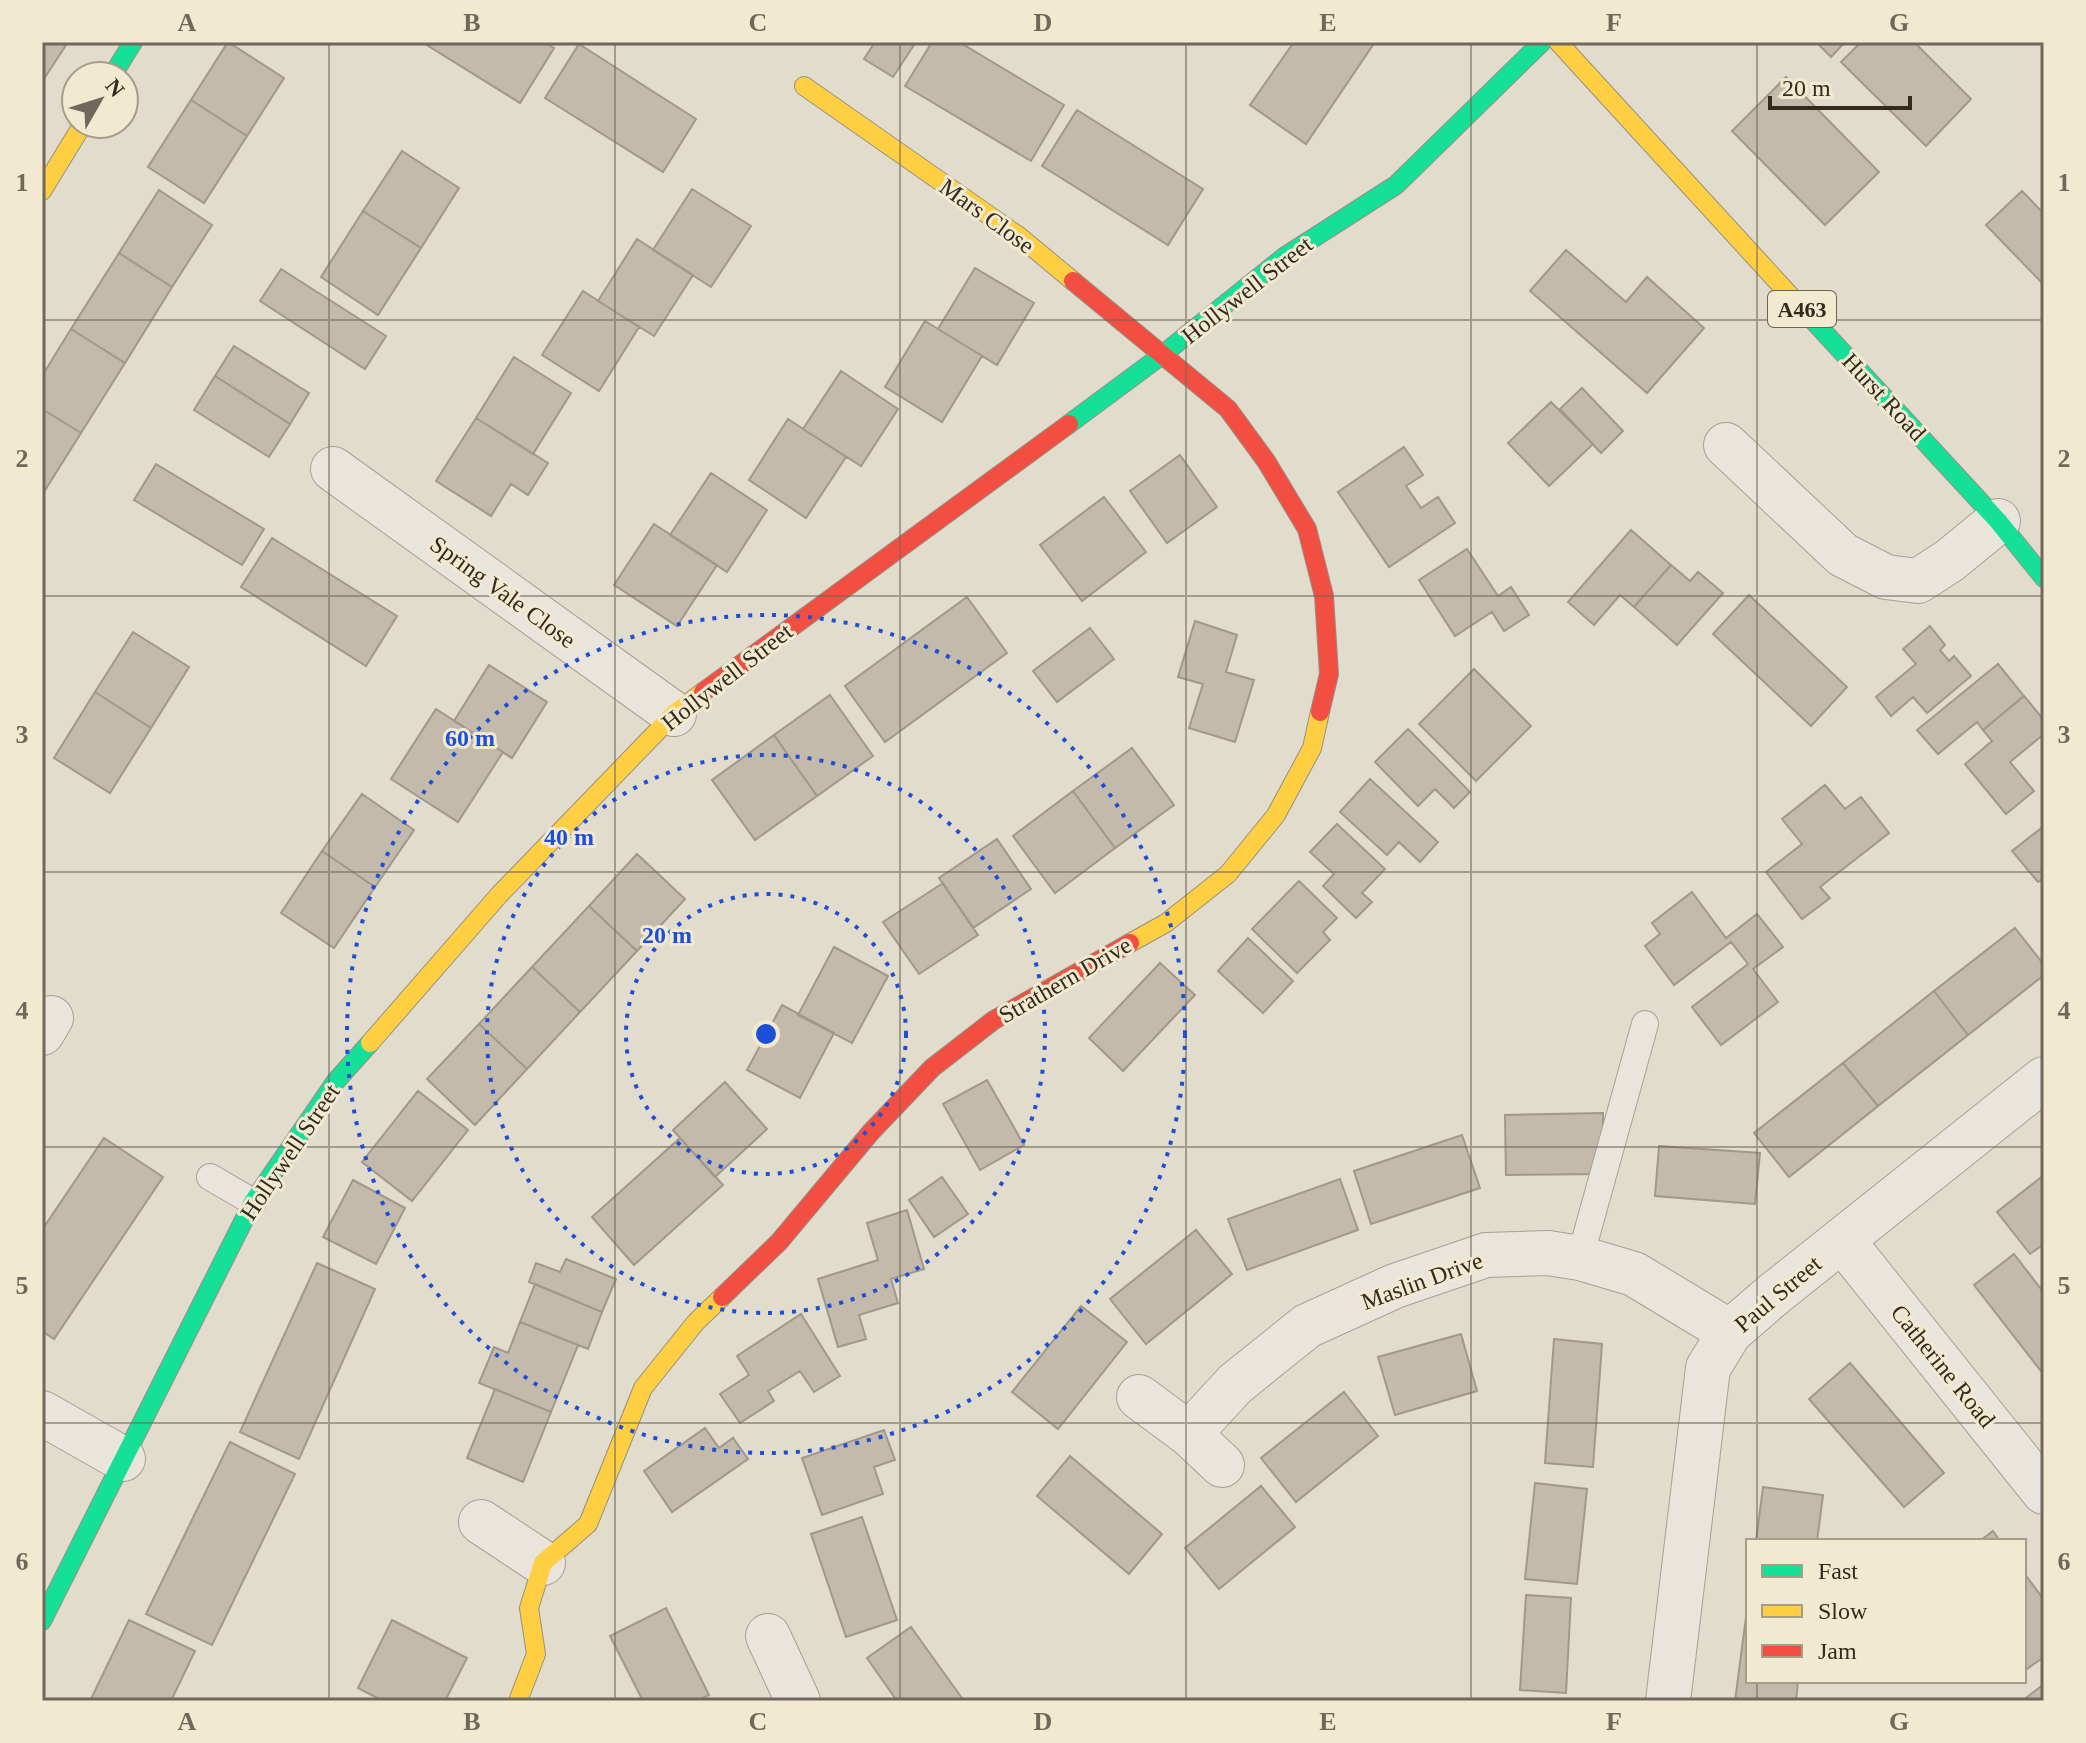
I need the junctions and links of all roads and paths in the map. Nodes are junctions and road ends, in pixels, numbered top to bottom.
1 (133, 42) edge
2 (1542, 42) edge
3 (1558, 42) edge
4 (122, 60) edge
5 (804, 86) dead end
6 (73, 140) edge
7 (42, 191) edge
8 (1162, 355) junction
9 (1726, 445) dead end
10 (333, 469) dead end
11 (1998, 521) junction
12 (2044, 578) edge
13 (674, 714) junction
14 (1645, 1024) dead end
15 (2044, 1079) edge
16 (210, 1177) dead end
17 (253, 1202) junction
18 (1842, 1240) junction
19 (1580, 1258) junction
20 (1730, 1332) junction
21 (1139, 1397) dead end
22 (42, 1413) edge
23 (1189, 1434) junction
24 (123, 1459) junction
25 (1222, 1465) dead end
26 (2044, 1492) edge
27 (481, 1522) dead end
28 (543, 1563) junction
29 (42, 1621) edge
30 (768, 1636) dead end
31 (518, 1701) edge
32 (798, 1701) edge
33 (1668, 1701) edge

1 - 4 street
2 - 8 street, Hollywell Street
3 - 11 street, Hurst Road / A463
5 - 8 street, Mars Close
6 - 7 street
8 - 13 street, Hollywell Street
8 - 28 street, Strathern Drive
9 - 11 street
10 - 13 street, Spring Vale Close
11 - 12 street, Hurst Road / A463
13 - 17 street, Hollywell Street
14 - 19 lane
15 - 18 street, Paul Street
16 - 17 lane
17 - 24 street, Hollywell Street
18 - 20 street, Paul Street
18 - 26 street, Catherine Road
19 - 20 street, Maslin Drive
19 - 23 street, Maslin Drive
20 - 33 street, Paul Street
21 - 23 street
22 - 24 street
23 - 25 street
24 - 29 street, Hollywell Street
27 - 28 street
28 - 31 street
30 - 32 street

